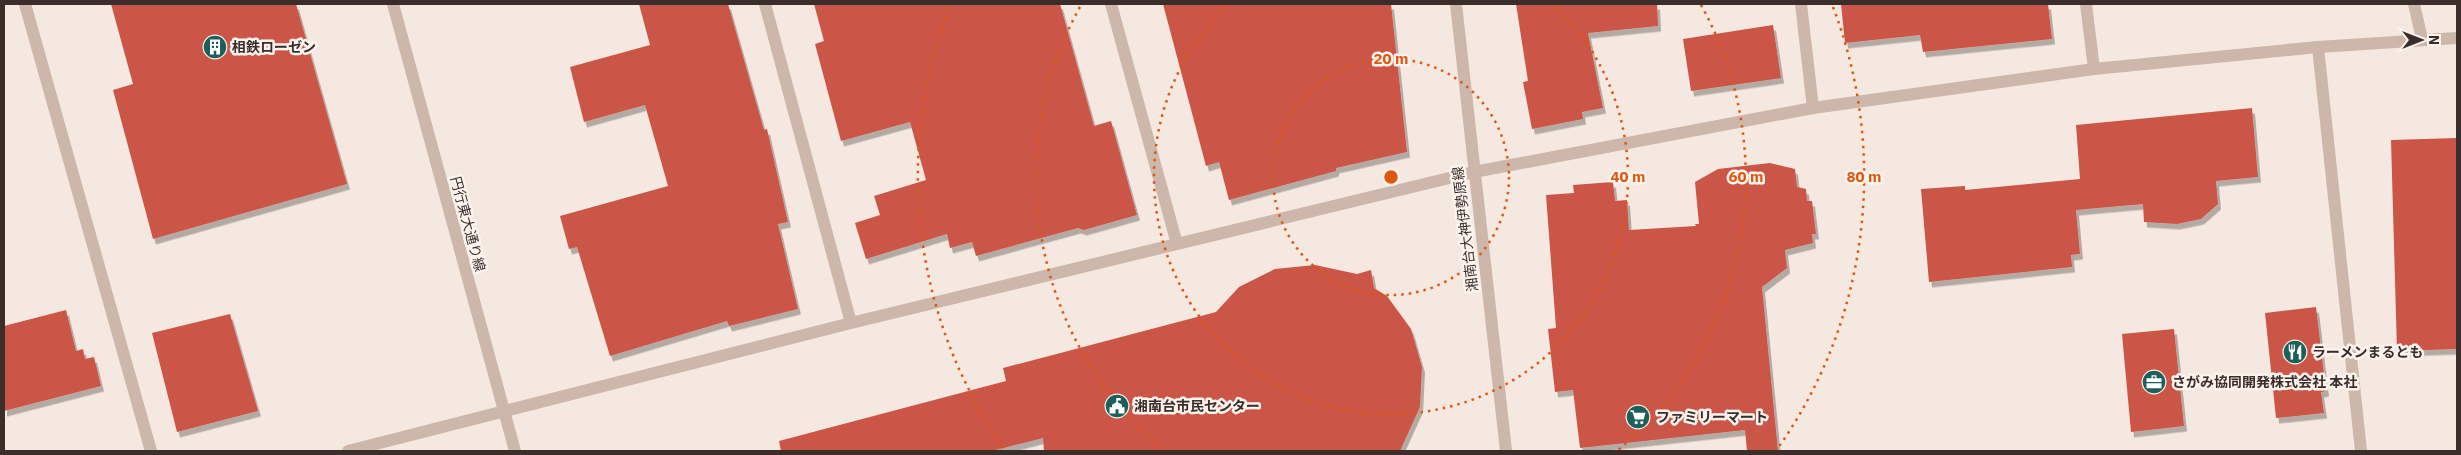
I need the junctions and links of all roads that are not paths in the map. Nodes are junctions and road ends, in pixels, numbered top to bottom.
1 (26, 4) edge
2 (393, 4) edge
3 (765, 4) edge
4 (1111, 4) edge
5 (1456, 4) edge
6 (1801, 4) edge
7 (2086, 4) edge
8 (2414, 4) edge
9 (2457, 38) edge
10 (2422, 39) junction
11 (2318, 47) junction
12 (2094, 70) junction
13 (1813, 108) junction
14 (1474, 172) junction
15 (1177, 244) junction
16 (851, 323) junction
17 (503, 410) junction
18 (151, 451) edge
19 (348, 451) edge
20 (515, 451) edge
21 (1506, 451) edge
22 (2361, 451) edge

1 - 18 street
2 - 17 street, 円行東大通り線
3 - 16 street
4 - 15 street
5 - 14 street, 湘南台大神伊勢原線
6 - 13 street
7 - 12 street
8 - 10 street
9 - 10 street
10 - 11 street
11 - 12 street
11 - 22 street
12 - 13 street
13 - 14 street
14 - 15 street
14 - 21 street, 湘南台大神伊勢原線
15 - 16 street
16 - 17 street
17 - 19 street
17 - 20 street, 円行東大通り線

